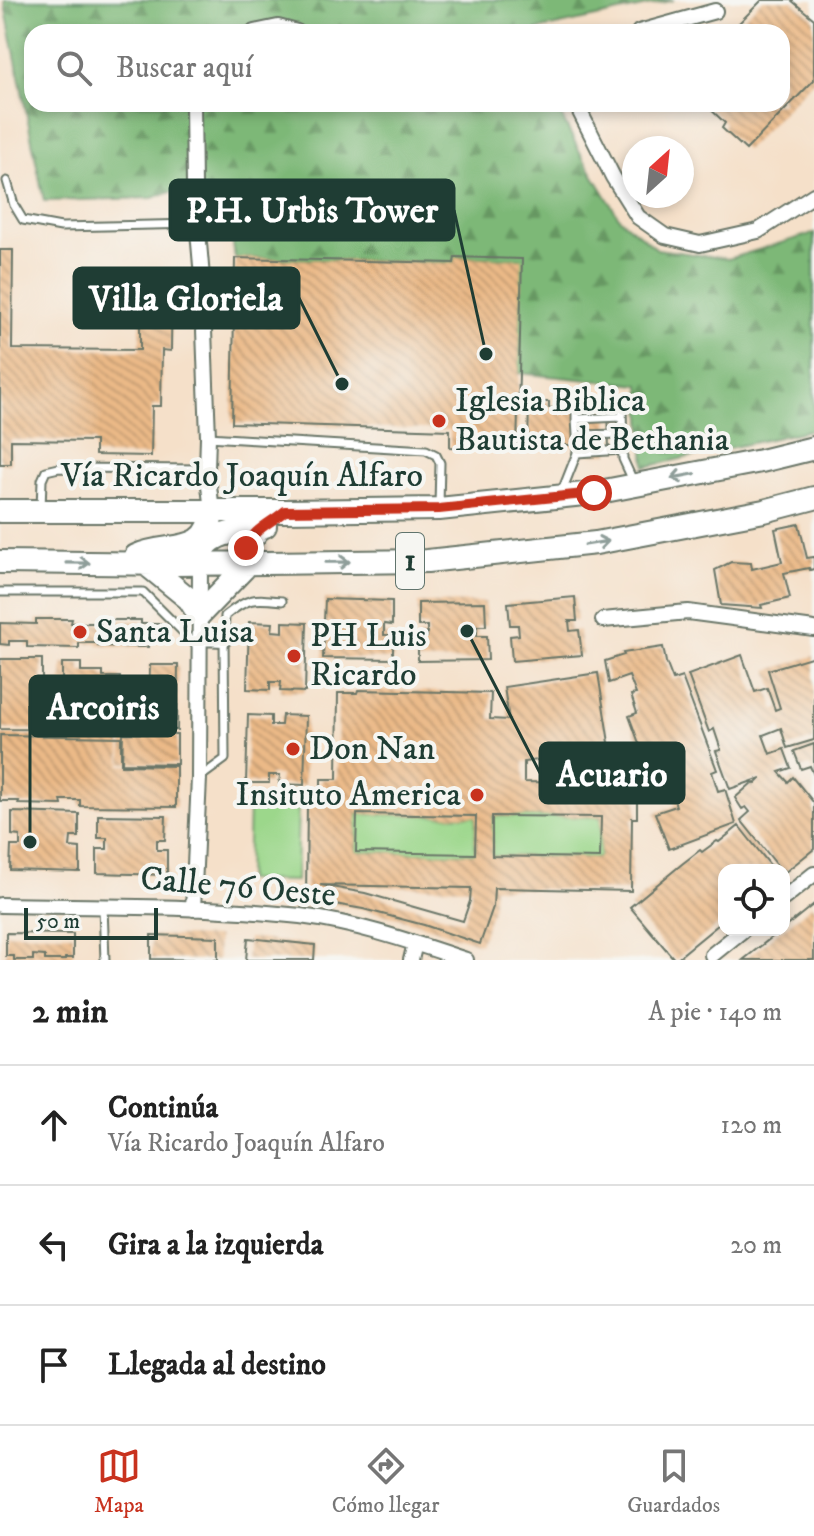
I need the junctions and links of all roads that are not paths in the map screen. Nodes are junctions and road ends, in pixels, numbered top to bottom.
1 (715, 11) dead end
2 (668, 24) edge
3 (193, 112) edge
4 (580, 112) edge
5 (7, 181) dead end
6 (814, 195) edge
7 (197, 224) junction
8 (622, 417) junction
9 (576, 419) junction
10 (623, 434) junction
11 (577, 435) junction
12 (208, 437) junction
13 (814, 448) edge
14 (623, 450) junction
15 (577, 453) junction
16 (207, 469) junction
17 (635, 485) junction
18 (559, 497) junction
19 (814, 498) edge
20 (439, 509) junction
21 (150, 510) junction
22 (0, 511) edge
23 (41, 511) junction
24 (212, 511) junction
25 (285, 511) junction
26 (261, 527) junction
27 (145, 558) junction
28 (0, 562) edge
29 (200, 564) junction
30 (248, 564) junction
31 (0, 592) edge
32 (282, 601) dead end
33 (199, 615) junction
34 (603, 620) dead end
35 (814, 629) edge
36 (224, 639) junction
37 (201, 644) junction
38 (199, 778) junction
39 (814, 874) edge
40 (790, 893) edge
41 (0, 905) edge
42 (103, 907) junction
43 (193, 909) junction
44 (736, 936) edge
45 (415, 943) junction
46 (712, 955) dead end
47 (105, 960) edge
48 (411, 960) edge
49 (466, 960) edge

1 - 2 street
3 - 7 street
4 - 6 street
5 - 7 lane
7 - 12 street
8 - 9 lane
8 - 9 lane
8 - 10 lane
9 - 11 lane
10 - 11 lane
10 - 14 lane
11 - 15 lane
12 - 16 street
12 - 20 lane
13 -> 17 main road, Vía Ricardo Joaquín Alfaro / 1
14 - 15 lane
14 - 17 lane
15 - 18 lane
16 - 23 lane
16 - 24 street
17 - 18 main road, Vía Ricardo Joaquín Alfaro / 1
18 - 20 main road, Vía Ricardo Joaquín Alfaro / 1
30 -> 19 main road, 1
20 - 25 main road, Vía Ricardo Joaquín Alfaro / 1
21 - 23 main road, Vía Ricardo Joaquín Alfaro / 1
21 - 24 main road, Vía Ricardo Joaquín Alfaro / 1
21 - 27 main road
22 - 23 main road, Vía Ricardo Joaquín Alfaro / 1
24 - 25 main road, Vía Ricardo Joaquín Alfaro / 1
24 - 27 main road
25 - 26 main road
26 - 29 main road
26 - 30 main road
28 -> 27 main road
27 - 29 main road, 1
27 - 33 main road
29 - 30 main road, 1
29 - 33 street
30 - 33 main road
31 - 37 lane
32 - 36 lane
33 - 37 street
34 - 35 street
36 - 37 street
36 - 38 lane
37 - 38 street
38 - 43 street
39 - 40 street
41 - 42 street, Calle 76 Oeste
42 - 43 street, Calle 76 Oeste
42 - 47 lane
43 - 45 street, Calle 76 Oeste
44 - 46 street
45 - 48 street
45 - 49 street, Calle 76 Oeste

